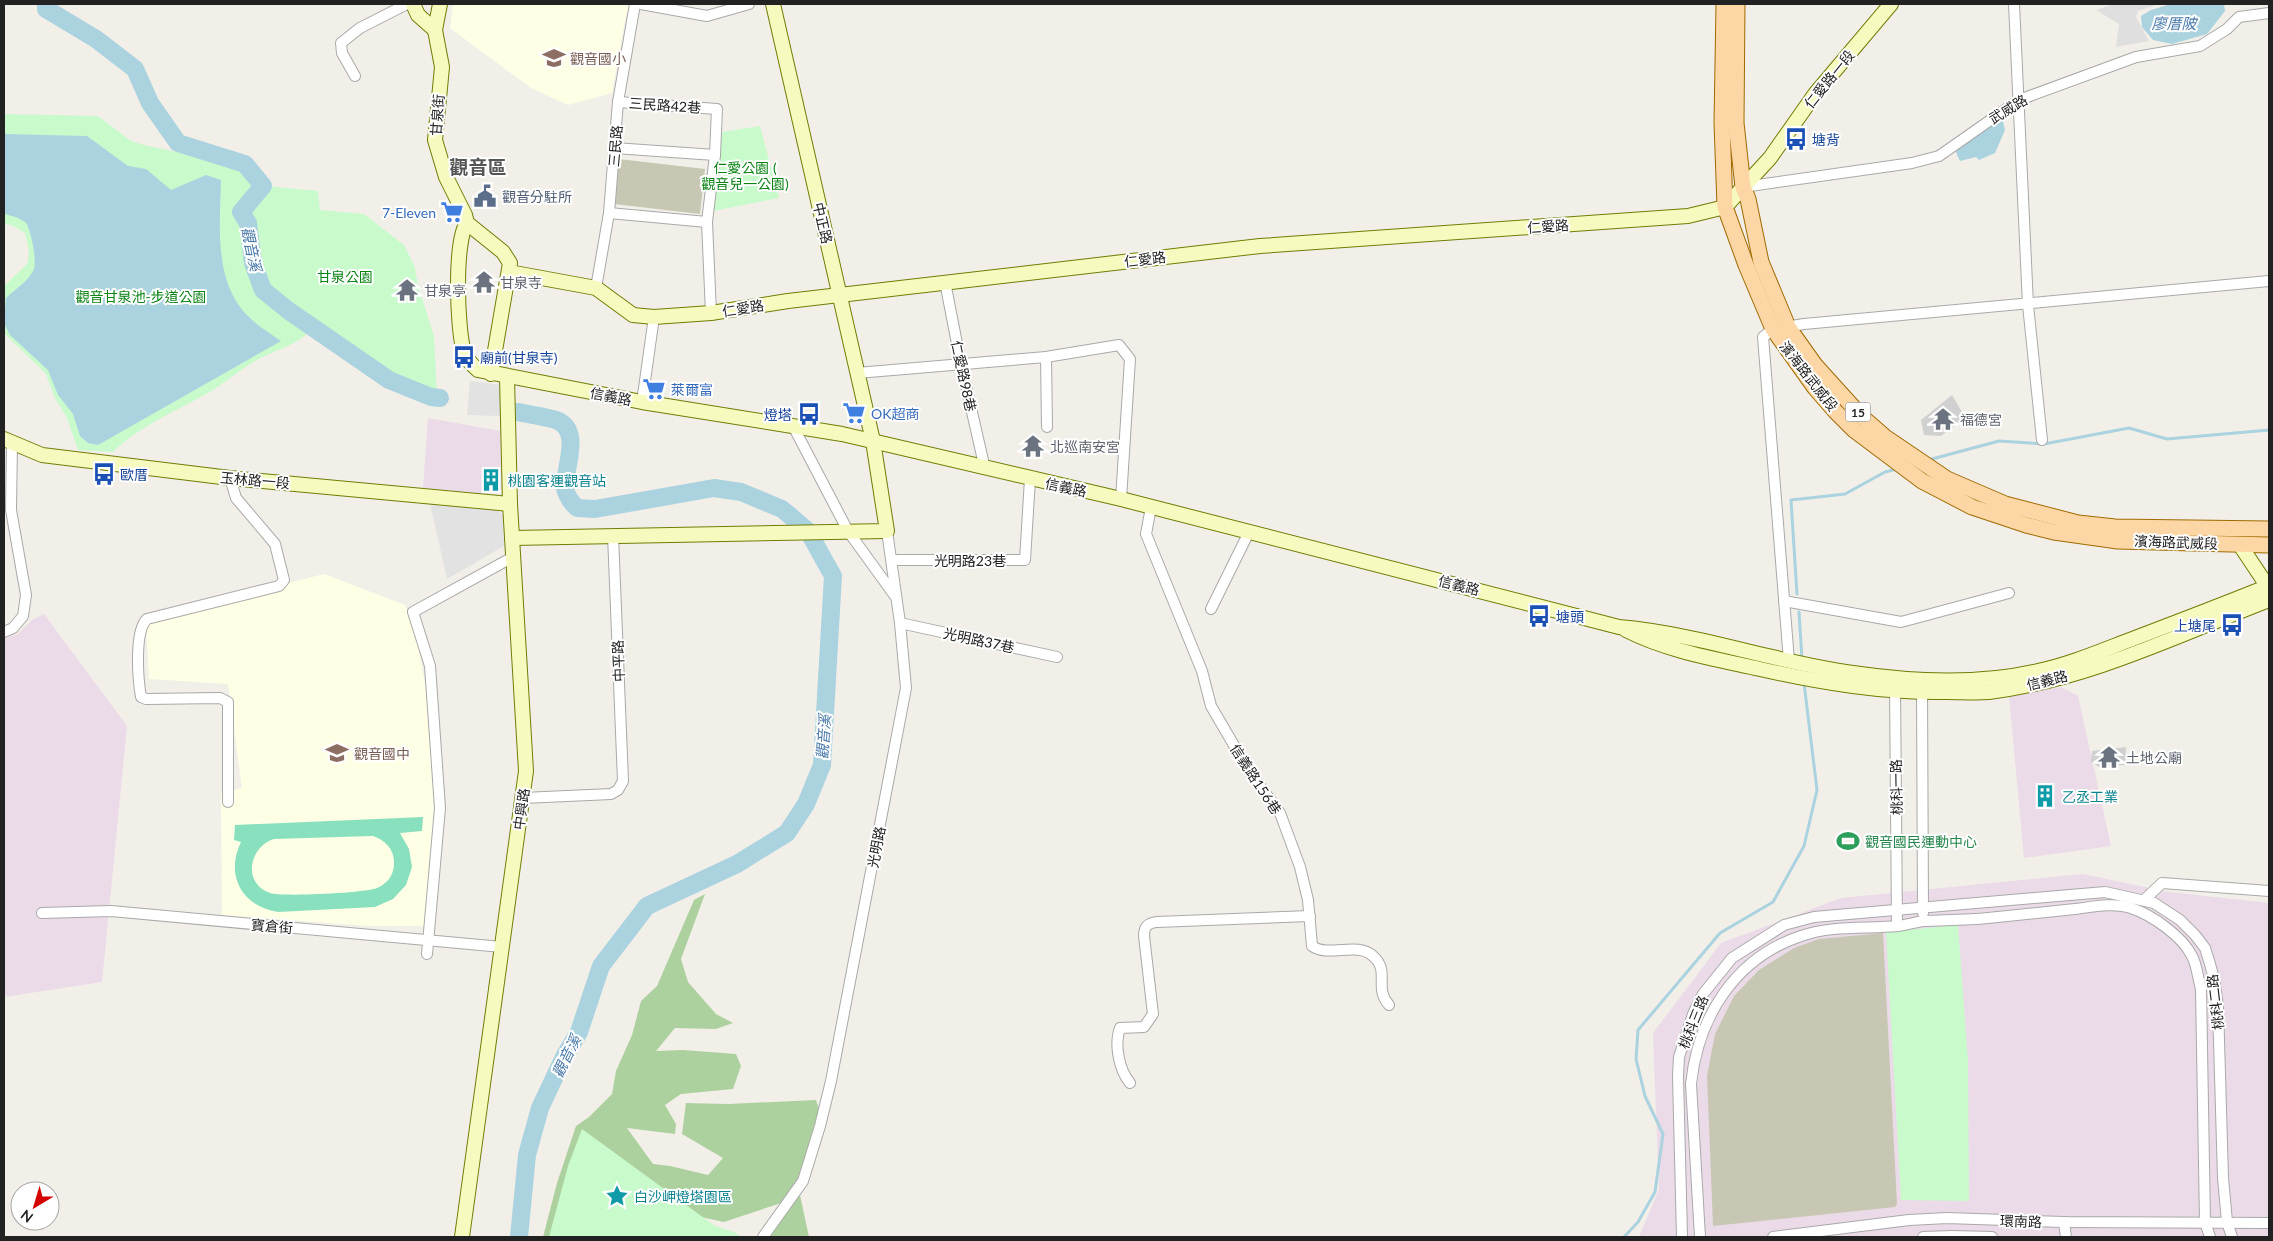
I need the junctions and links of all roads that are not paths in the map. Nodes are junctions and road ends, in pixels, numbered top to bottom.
1 (407, 4) edge
2 (413, 4) edge
3 (440, 4) edge
4 (635, 4) edge
5 (641, 4) edge
6 (749, 4) edge
7 (773, 4) edge
8 (1724, 4) edge
9 (1737, 4) edge
10 (1890, 4) edge
11 (2014, 4) edge
12 (2269, 13) edge
13 (435, 30) junction
14 (355, 76) dead end
15 (2018, 100) junction
16 (618, 102) junction
17 (614, 148) junction
18 (714, 155) junction
19 (1743, 187) junction
20 (1725, 207) junction
21 (609, 212) junction
22 (707, 222) junction
23 (467, 223) junction
24 (509, 272) junction
25 (2269, 281) edge
26 (945, 282) junction
27 (596, 288) junction
28 (839, 295) junction
29 (2028, 305) junction
30 (711, 313) junction
31 (654, 317) junction
32 (1780, 328) junction
33 (1046, 357) junction
34 (961, 364) junction
35 (857, 373) junction
36 (491, 374) junction
37 (507, 377) junction
38 (642, 402) junction
39 (793, 426) junction
40 (1047, 427) dead end
41 (2042, 440) dead end
42 (8, 441) edge
43 (873, 442) junction
44 (986, 469) junction
45 (230, 478) junction
46 (1030, 479) junction
47 (1122, 499) junction
48 (510, 504) junction
49 (1151, 507) junction
50 (2269, 529) edge
51 (841, 531) junction
52 (887, 531) junction
53 (1249, 532) junction
54 (613, 535) junction
55 (512, 538) junction
56 (2240, 544) junction
57 (2269, 545) edge
58 (513, 557) junction
59 (895, 560) dead end
60 (2269, 591) edge
61 (2008, 593) dead end
62 (895, 596) junction
63 (1784, 601) junction
64 (1211, 609) dead end
65 (900, 623) junction
66 (4, 632) edge
67 (1057, 657) dead end
68 (1793, 667) junction
69 (1895, 685) junction
70 (1922, 686) junction
71 (523, 798) junction
72 (228, 802) dead end
73 (2269, 891) edge
74 (2144, 900) junction
75 (1923, 908) junction
76 (1897, 909) junction
77 (42, 913) dead end
78 (1310, 916) junction
79 (1923, 921) junction
80 (1897, 926) junction
81 (428, 940) junction
82 (502, 947) junction
83 (427, 954) dead end
84 (1389, 1005) dead end
85 (1130, 1083) dead end
86 (2064, 1222) junction
87 (2205, 1222) junction
88 (2227, 1222) junction
89 (2269, 1223) edge
90 (1818, 1235) edge
91 (462, 1237) edge
92 (763, 1237) edge
93 (1682, 1237) edge
94 (1700, 1237) edge
95 (1773, 1237) edge
96 (1923, 1237) edge
97 (1992, 1237) edge
98 (2066, 1237) edge
99 (2210, 1237) edge
100 (2232, 1237) edge

1 - 14 street
2 - 13 street
3 - 13 street
4 - 16 street, 三民路
5 - 6 street
7 - 28 street, 中正路
8 - 20 main road, 濱海路武威段 / 15
9 - 19 main road, 濱海路武威段 / 15
10 - 19 street, 仁愛路一段
11 - 15 street
12 - 15 street, 武威路
13 - 23 street, 甘泉街
15 - 19 street, 武威路
15 - 29 street
16 - 17 street, 三民路
16 - 18 street, 三民路42巷
17 - 18 street
17 - 21 street, 三民路
18 - 22 street, 三民路42巷
19 - 20 street
19 - 32 main road, 濱海路武威段 / 15
20 - 26 street, 仁愛路
20 - 32 main road, 濱海路武威段 / 15
21 - 22 street
21 - 27 street, 三民路
22 - 30 street, 三民路42巷
23 - 24 street, 甘泉街
23 - 36 street
24 - 27 street, 仁愛路
24 - 36 street
25 - 29 street
26 - 28 street, 仁愛路
26 - 34 street, 仁愛路98巷
27 - 31 street, 仁愛路
28 - 30 street, 仁愛路
28 - 35 street, 中正路
29 - 32 street
29 - 41 street
30 - 31 street, 仁愛路
31 - 38 street
32 - 50 main road, 濱海路武威段 / 15
32 - 56 main road, 濱海路武威段 / 15
32 - 63 street
33 - 34 street
33 - 40 street
33 - 47 street
34 - 35 street
34 - 44 street, 仁愛路98巷
35 - 43 street, 中正路
36 - 37 street
37 - 38 street, 信義路
37 - 48 street, 中興路
38 - 39 street, 信義路
39 - 43 street, 信義路
39 - 51 street
42 - 45 street, 玉林路一段
42 - 66 street
43 - 44 street, 信義路
43 - 52 street, 光明路
44 - 46 street, 信義路
45 - 48 street, 玉林路一段
45 - 72 street
46 - 47 street, 信義路
46 - 59 street, 光明路23巷
47 - 49 street, 信義路
48 - 55 street, 中興路
49 - 53 street, 信義路
49 - 78 street, 信義路156巷
51 - 52 street
51 - 54 street
51 - 62 street
52 - 62 street, 光明路
53 - 64 street
53 - 68 street, 信義路
54 - 55 street
54 - 71 street, 中平路
55 - 58 street, 中興路
56 - 57 main road, 濱海路武威段 / 15
56 - 60 street
58 - 71 street, 中興路
58 - 81 street
60 - 70 street, 信義路
61 - 63 street
62 - 65 street, 光明路
63 - 68 street
65 - 67 street, 光明路37巷
65 - 92 street, 光明路
68 - 69 street, 信義路
68 - 69 street, 信義路
69 - 70 street, 信義路
69 - 76 street, 桃科一路
70 - 75 street, 桃科一路
71 - 82 street, 中興路
73 - 74 street
74 - 75 street, 桃科二路
74 - 88 street, 桃科二路
75 - 76 street, 桃科三路
75 - 79 street, 桃科一路
76 - 80 street, 桃科一路
76 - 93 street, 桃科三路
77 - 81 street, 寶倉街
78 - 84 street, 信義路156巷
78 - 85 street
79 - 80 street, 桃科三路
79 - 87 street, 桃科二路
80 - 94 street, 桃科三路
81 - 82 street, 寶倉街
81 - 83 street
82 - 91 street, 中興路
86 - 87 street, 環南路
86 - 90 street, 環南路
86 - 98 street
87 - 88 street, 環南路
87 - 99 street, 桃科二路
88 - 89 street, 環南路
88 - 100 street, 桃科二路
90 - 95 street, 環南路
96 - 97 street, 環南路

